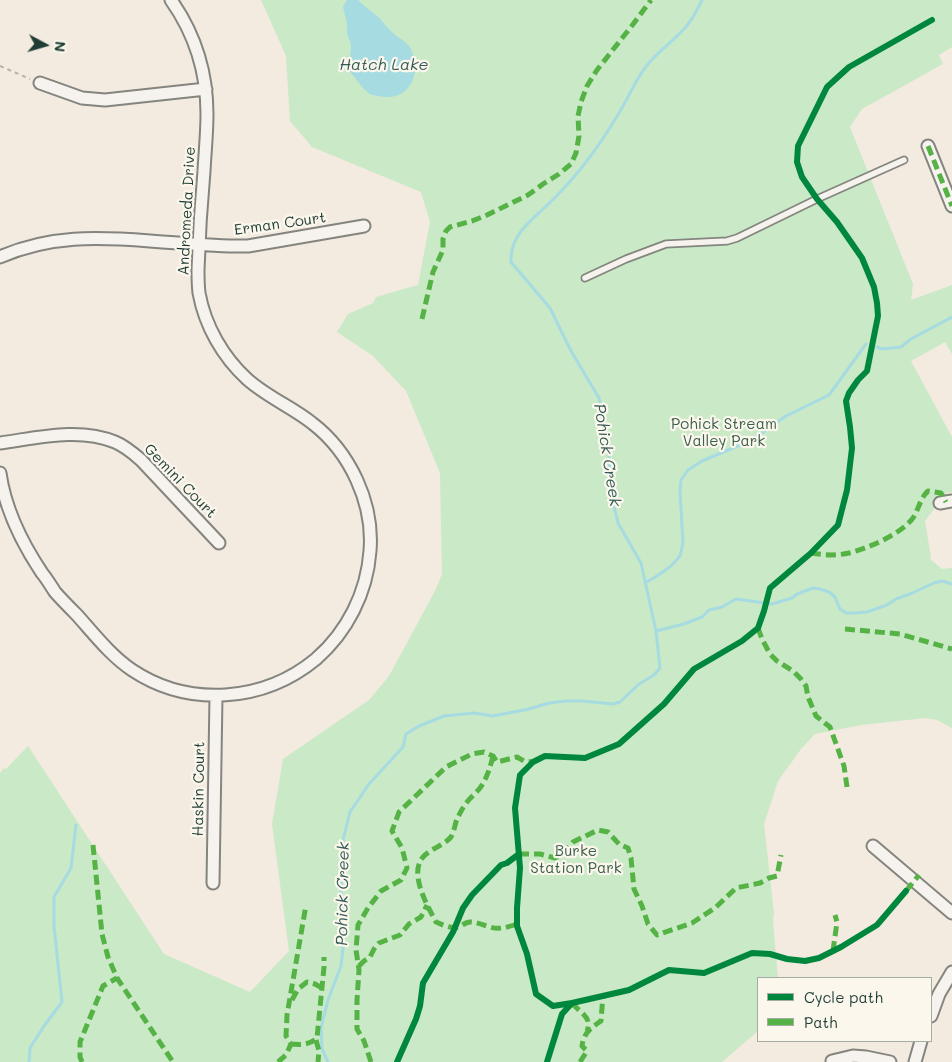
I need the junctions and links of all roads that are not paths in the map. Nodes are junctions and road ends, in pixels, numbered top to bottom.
1 (171, 0) edge
2 (40, 83) road end
3 (206, 89) junction
4 (928, 146) dead end
5 (904, 160) dead end
6 (952, 206) edge
7 (364, 226) dead end
8 (199, 244) junction
9 (0, 257) edge
10 (585, 278) dead end
11 (0, 443) edge
12 (0, 473) edge
13 (952, 501) edge
14 (940, 503) dead end
15 (219, 543) dead end
16 (216, 696) junction
17 (873, 846) dead end
18 (213, 882) dead end
19 (952, 912) edge
20 (952, 972) edge
21 (932, 1014) edge
22 (921, 1042) edge
23 (832, 1061) edge
24 (890, 1062) edge
25 (915, 1062) edge

1 - 3 street, Andromeda Drive
2 - 3 street
3 - 8 street, Andromeda Drive
4 - 6 street
5 - 10 lane
7 - 8 street, Erman Court
8 - 9 street, Erman Court
8 - 16 street, Andromeda Drive
11 - 15 street, Gemini Court
12 - 16 street, Andromeda Drive
13 - 14 street
16 - 18 street, Haskin Court
17 - 19 street
20 - 21 street
22 - 25 street
23 - 24 street

